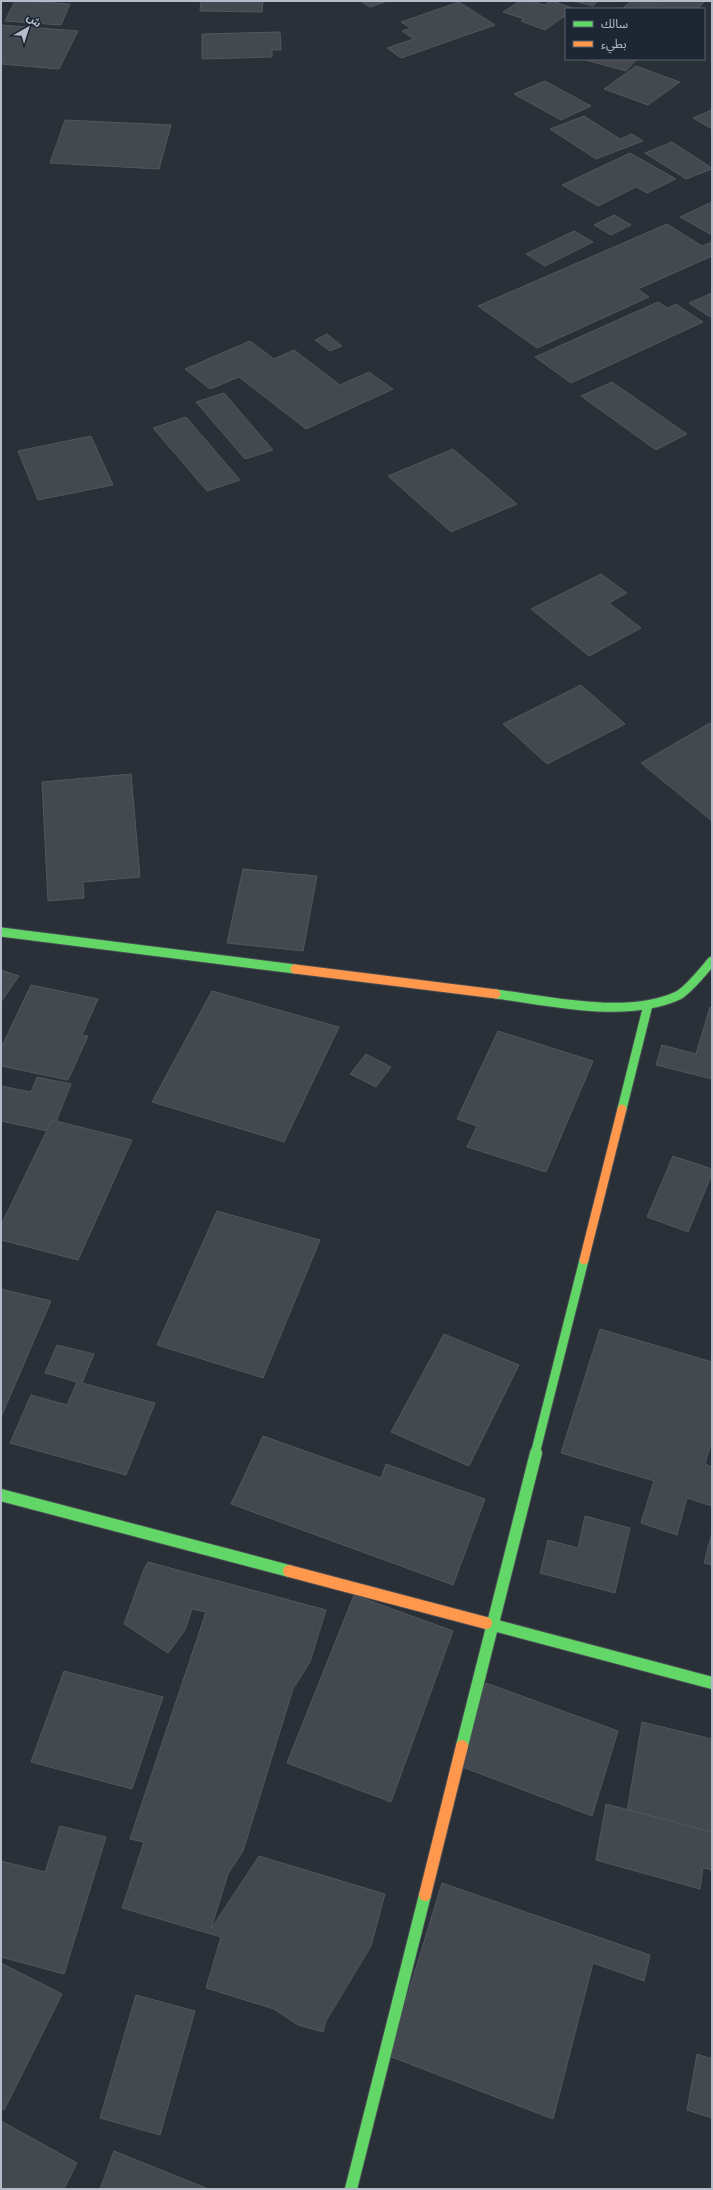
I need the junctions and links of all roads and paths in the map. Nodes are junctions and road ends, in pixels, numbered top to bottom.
1 (1, 932) edge
2 (712, 961) edge
3 (648, 1005) junction
4 (1, 1495) edge
5 (492, 1626) junction
6 (712, 1683) edge
7 (351, 2189) edge

1 - 3 street
2 - 3 street
3 - 5 street
4 - 5 street
5 - 6 street
5 - 7 street

